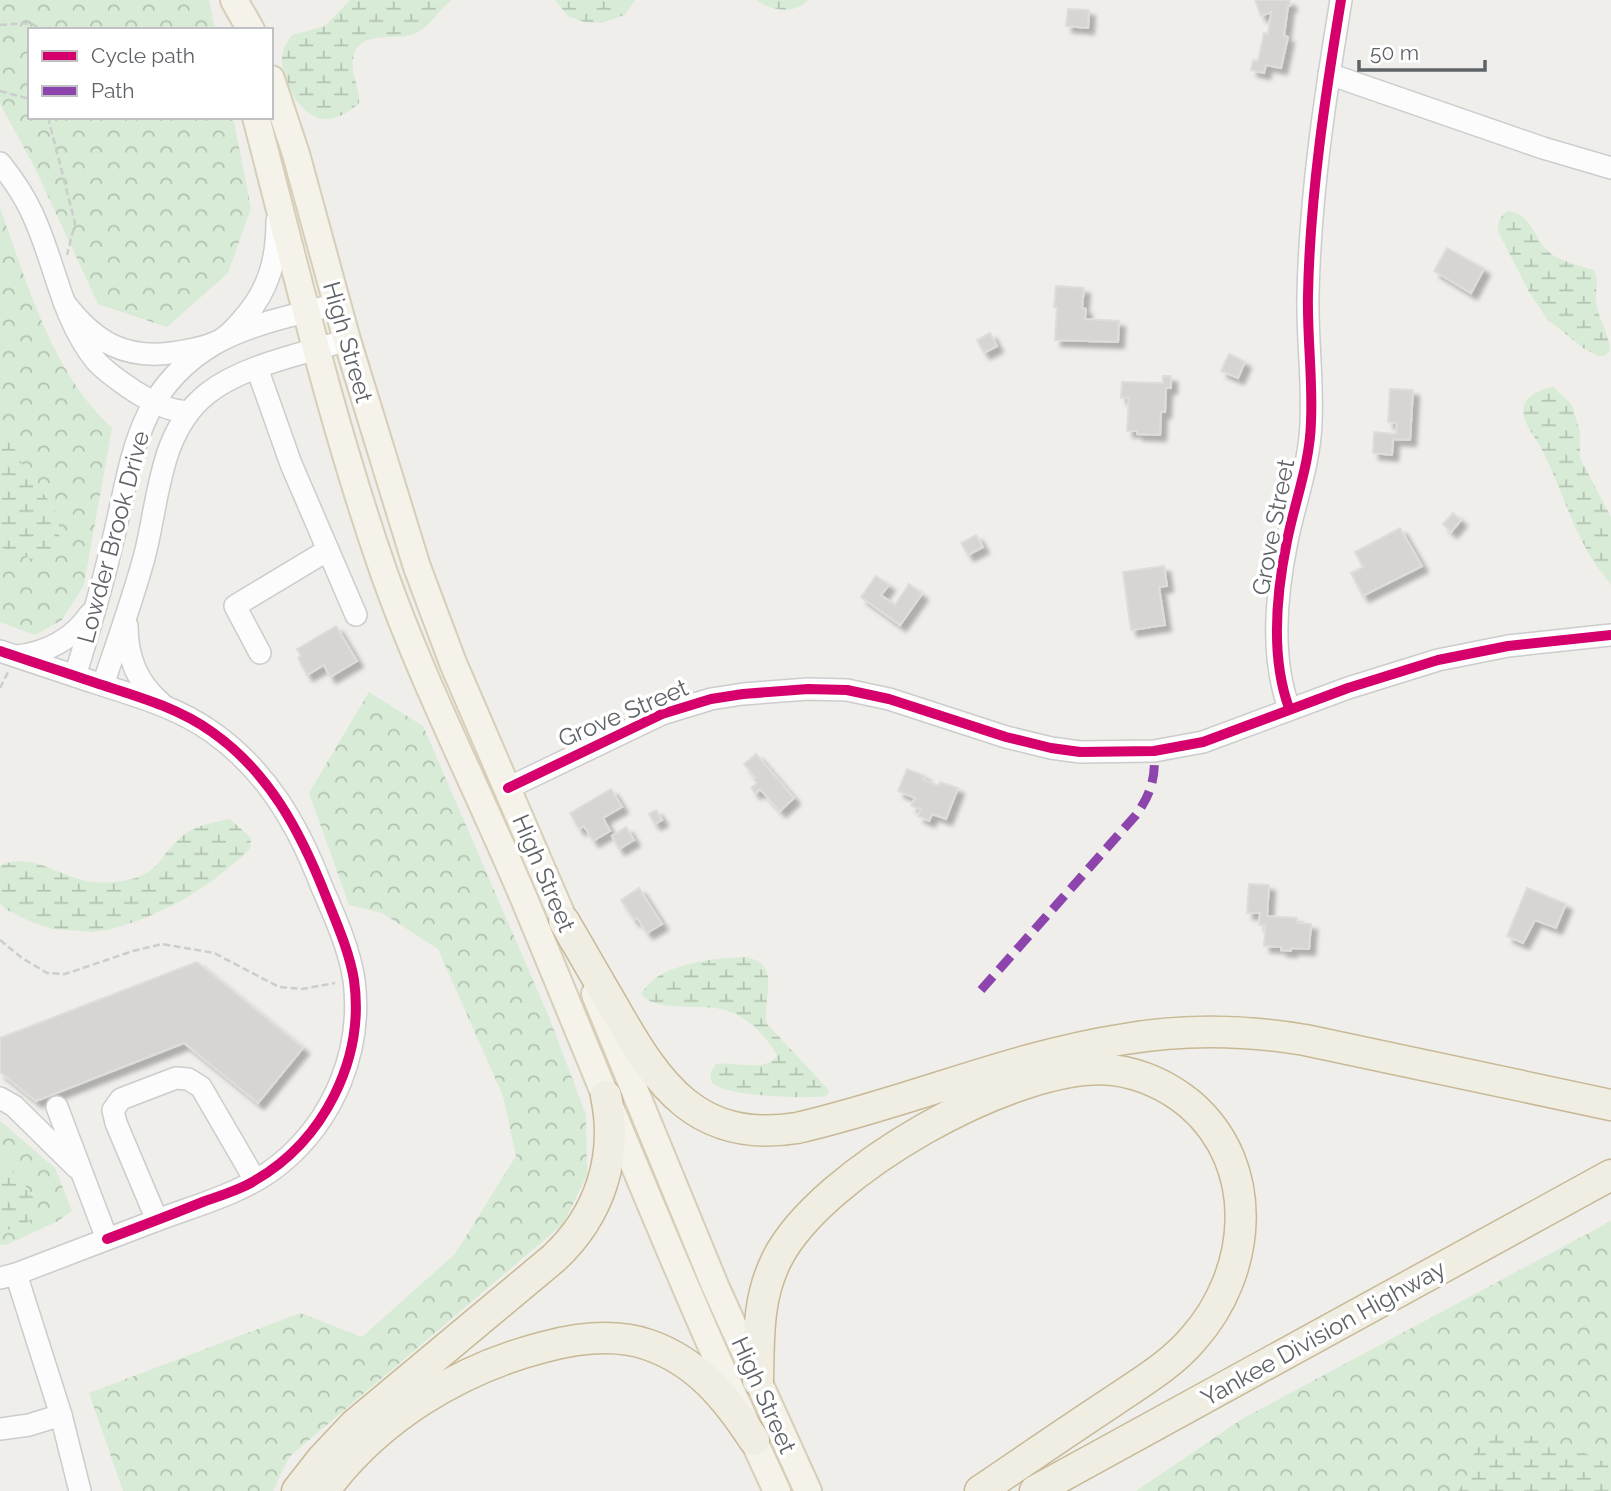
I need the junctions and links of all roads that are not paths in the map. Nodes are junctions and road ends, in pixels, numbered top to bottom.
1 (226, 0) edge
2 (234, 0) edge
3 (1340, 0) edge
4 (233, 28) edge
5 (250, 28) edge
6 (1329, 74) junction
7 (273, 85) edge
8 (257, 119) edge
9 (0, 163) edge
10 (1611, 168) edge
11 (274, 185) junction
12 (64, 302) junction
13 (336, 304) junction
14 (306, 312) junction
15 (347, 340) junction
16 (217, 342) junction
17 (317, 349) junction
18 (257, 368) junction
19 (154, 403) junction
20 (189, 412) junction
21 (328, 550) junction
22 (99, 597) junction
23 (129, 608) junction
24 (356, 615) dead end
25 (1611, 635) edge
26 (260, 653) dead end
27 (7, 654) edge
28 (75, 676) junction
29 (103, 685) junction
30 (165, 706) junction
31 (1289, 708) junction
32 (508, 788) junction
33 (564, 921) junction
34 (606, 1096) junction
35 (0, 1098) edge
36 (1611, 1105) edge
37 (57, 1107) dead end
38 (81, 1172) junction
39 (1611, 1175) edge
40 (255, 1180) junction
41 (157, 1220) junction
42 (107, 1240) junction
43 (8, 1276) edge
44 (758, 1381) junction
45 (61, 1415) junction
46 (0, 1429) edge
47 (754, 1440) junction
48 (80, 1491) edge
49 (297, 1491) edge
50 (324, 1491) edge
51 (777, 1491) edge
52 (808, 1491) edge
53 (980, 1491) edge
54 (1035, 1491) edge

1 - 4 main road
2 - 5 main road
3 - 6 street, Grove Street
6 - 10 street
6 - 31 street, Grove Street
7 - 13 main road, High Street
8 - 11 main road, High Street
9 - 12 street
11 - 14 main road, High Street
11 - 16 street
12 - 16 street
12 - 19 street
13 - 14 street, Lowder Brook Drive
13 - 15 main road, High Street
14 - 16 street, Lowder Brook Drive
14 - 17 main road, High Street
15 - 17 street, Lowder Brook Drive
15 - 32 main road, High Street
16 - 19 street, Lowder Brook Drive
17 - 18 street, Lowder Brook Drive
17 - 34 main road, High Street
18 - 20 street, Lowder Brook Drive
18 - 21 street
19 - 20 street
19 - 22 street, Lowder Brook Drive
20 - 23 street, Lowder Brook Drive
21 - 24 street
21 - 26 street
22 - 27 street
22 - 28 street, Lowder Brook Drive
23 - 29 street, Lowder Brook Drive
23 - 30 street
25 - 31 street
27 - 28 street, Lowder Brook Drive
28 - 29 street, Lowder Brook Drive
29 - 30 street, Lowder Brook Drive
30 - 40 street, Lowder Brook Drive
31 - 32 street, Grove Street
32 - 33 main road, High Street
33 - 36 highway
33 - 44 main road, High Street
34 - 47 main road, High Street
34 - 49 highway
35 - 38 street
37 - 38 street
38 - 42 street
39 - 54 highway, Yankee Division Highway
40 - 41 street, Lowder Brook Drive
40 - 41 street
41 - 42 street, Lowder Brook Drive
42 - 43 street, Lowder Brook Drive
43 - 45 street
44 - 52 main road, High Street
44 - 53 highway
45 - 46 street
45 - 48 street
47 - 50 highway
47 - 51 main road, High Street

